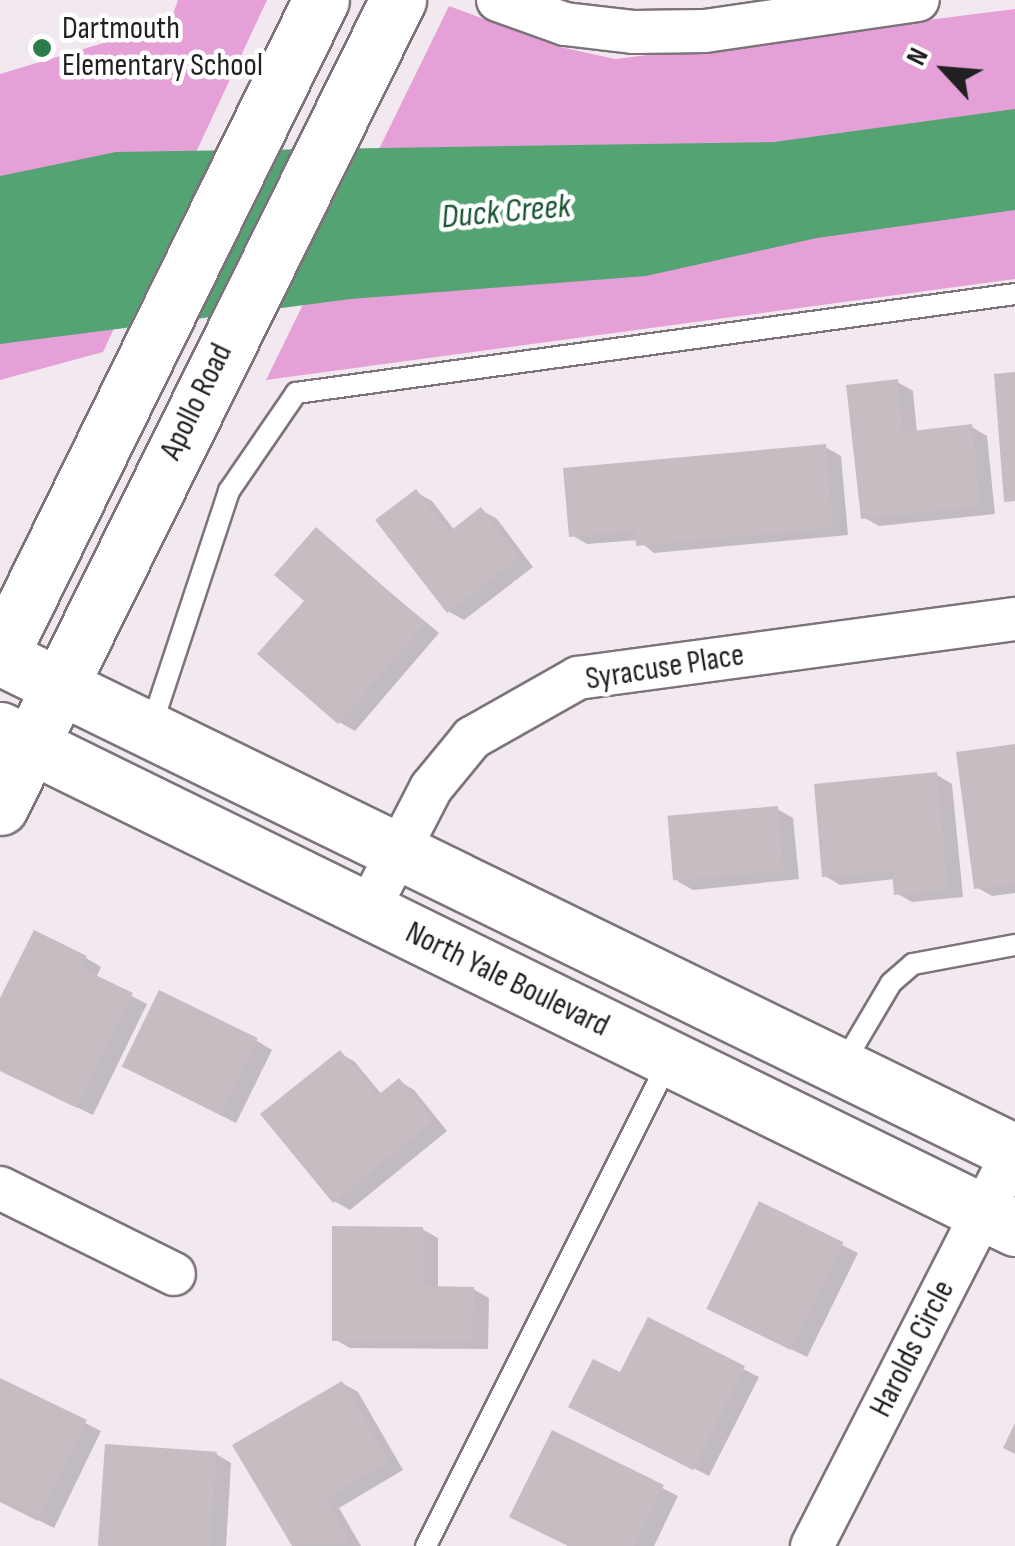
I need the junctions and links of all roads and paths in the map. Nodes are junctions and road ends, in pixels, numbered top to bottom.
1 (322, 0) edge
2 (398, 0) edge
3 (498, 0) edge
4 (918, 0) edge
5 (1015, 294) edge
6 (1015, 618) edge
7 (0, 656) edge
8 (56, 686) junction
9 (150, 731) junction
10 (15, 738) edge
11 (0, 807) edge
12 (396, 850) junction
13 (367, 912) junction
14 (1015, 945) edge
15 (670, 1059) junction
16 (841, 1068) junction
17 (1014, 1152) edge
18 (0, 1188) edge
19 (999, 1220) edge
20 (174, 1274) dead end
21 (426, 1546) edge
22 (812, 1546) edge

1 - 7 street, Apollo Road
2 - 8 street, Apollo Road
3 - 4 street
5 - 9 lane
6 - 12 street, Syracuse Place
7 - 8 street, North Yale Boulevard
8 - 9 street, North Yale Boulevard
8 - 10 street, Apollo Road
9 - 12 street, North Yale Boulevard
10 - 11 street, Apollo Road
10 - 13 street, North Yale Boulevard
12 - 13 street, Syracuse Place
12 - 16 street, North Yale Boulevard
13 - 15 street, North Yale Boulevard
14 - 16 lane
15 - 19 street, North Yale Boulevard
15 - 21 lane
16 - 17 street, North Yale Boulevard
17 - 19 street, Harolds Circle
18 - 20 street
19 - 22 street, Harolds Circle

